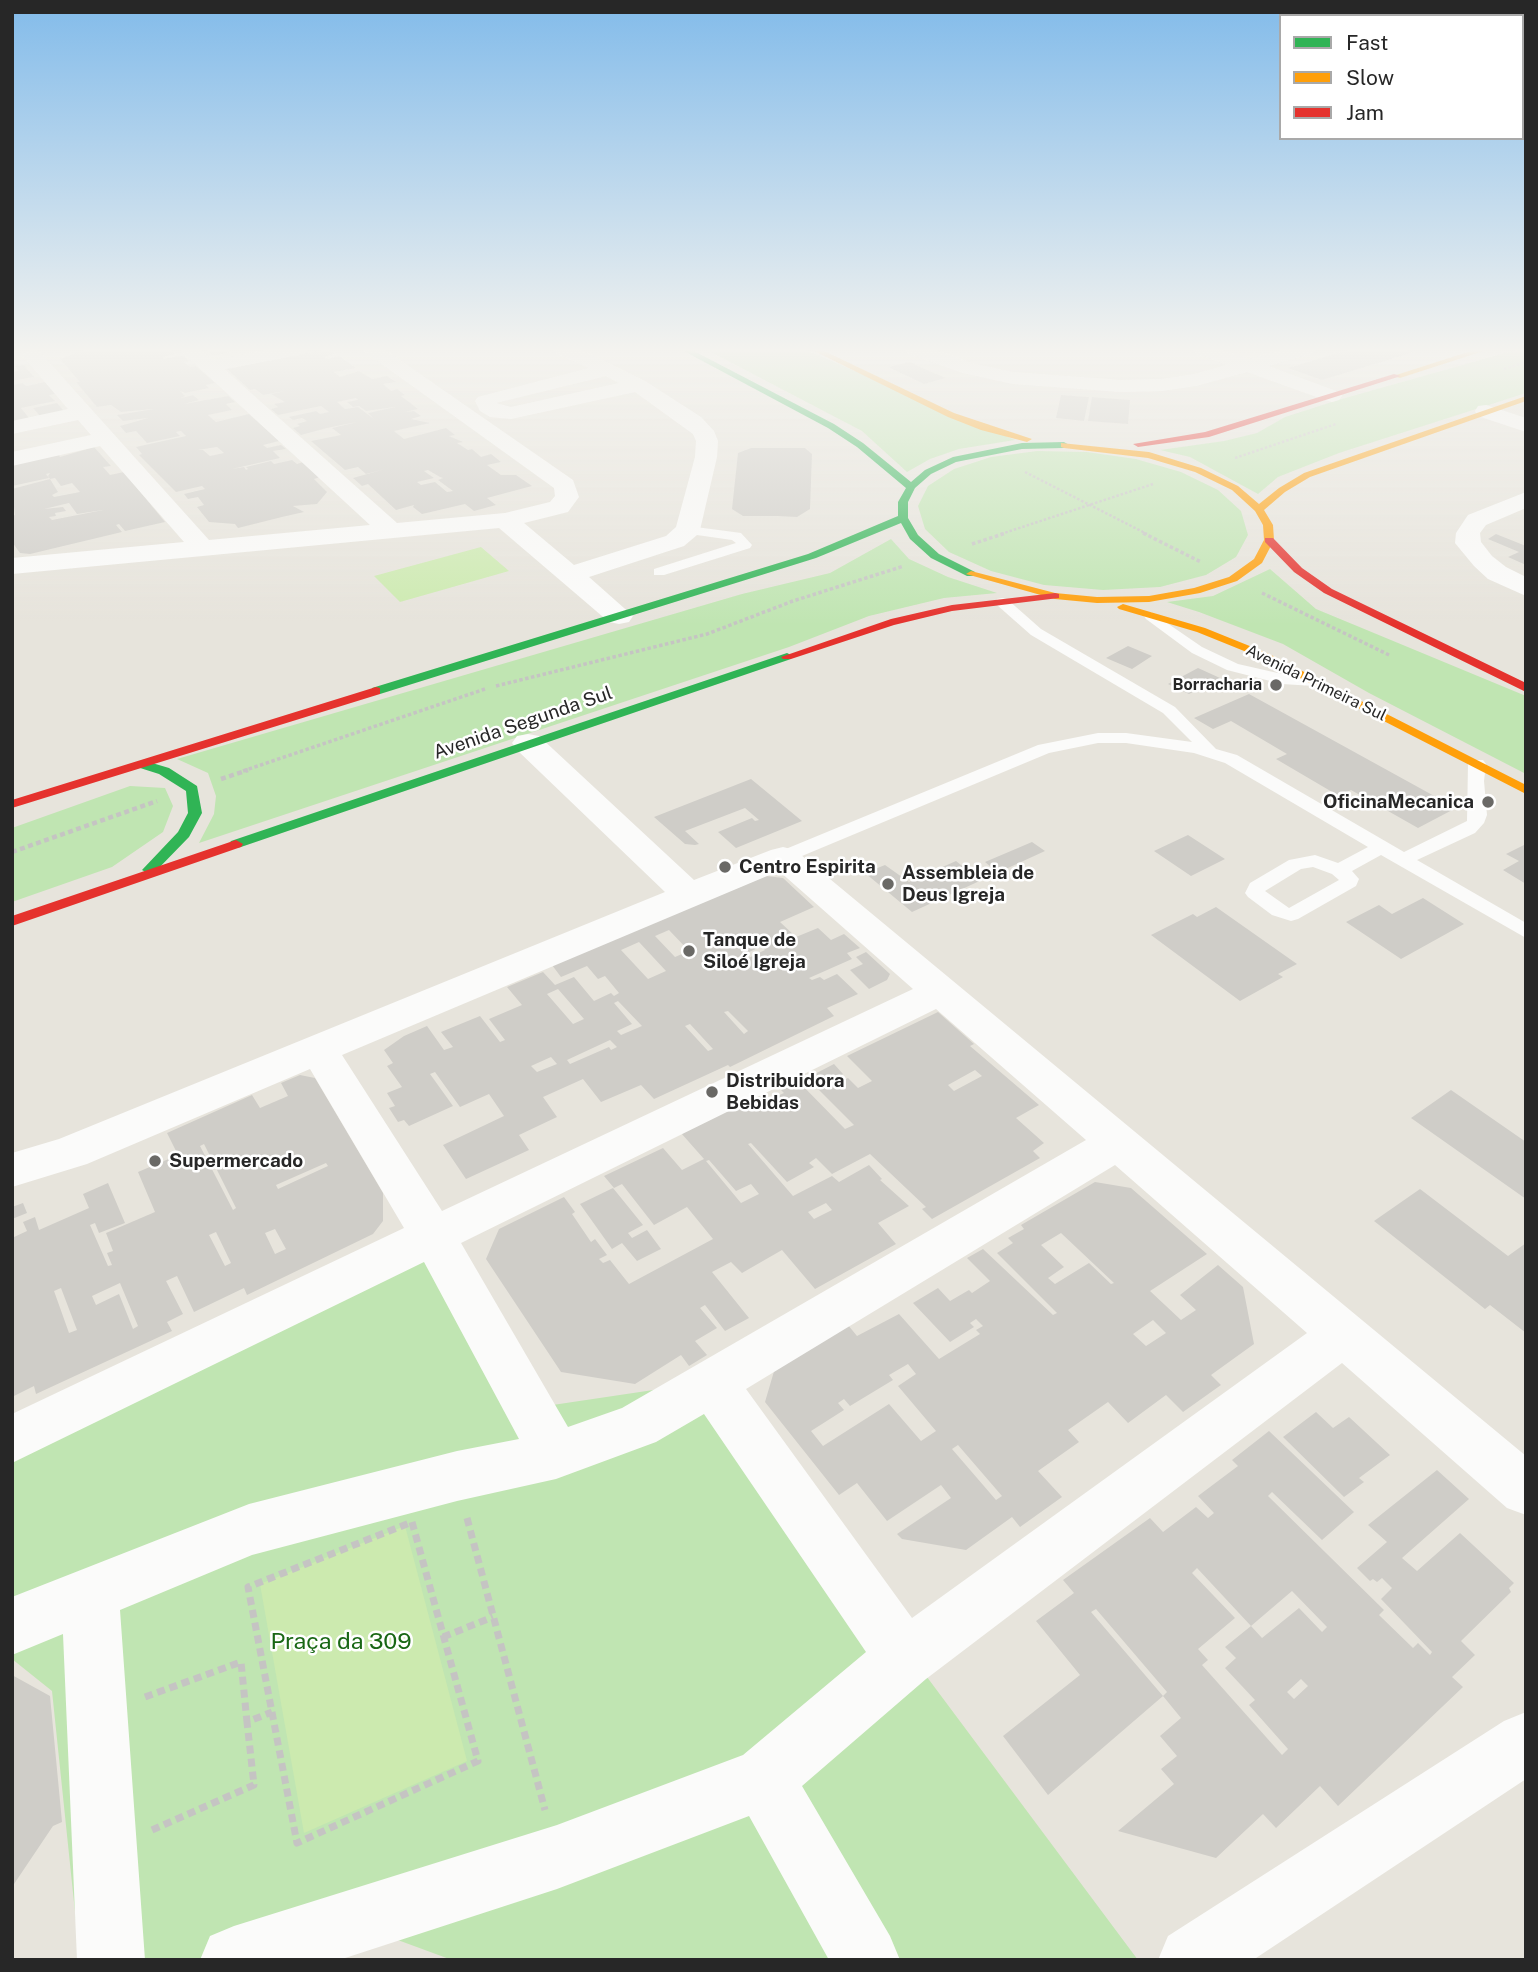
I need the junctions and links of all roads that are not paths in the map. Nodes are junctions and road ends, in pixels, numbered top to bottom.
1 (92, 441) edge
2 (109, 441) edge
3 (290, 441) edge
4 (502, 441) edge
5 (707, 441) edge
6 (854, 441) edge
7 (1040, 441) edge
8 (1157, 441) edge
9 (1402, 441) edge
10 (1064, 445) junction
11 (1096, 447) junction
12 (12, 459) edge
13 (911, 487) junction
14 (1526, 499) edge
15 (1259, 509) junction
16 (903, 518) junction
17 (505, 520) junction
18 (388, 529) junction
19 (688, 530) junction
20 (1269, 540) junction
21 (202, 547) junction
22 (12, 566) edge
23 (659, 572) dead end
24 (569, 575) junction
25 (1526, 588) edge
26 (1055, 596) junction
27 (1097, 600) junction
28 (1002, 602) junction
29 (619, 616) junction
30 (1151, 616) junction
31 (1314, 681) junction
32 (1526, 688) edge
33 (528, 743) junction
34 (1211, 753) junction
35 (142, 764) junction
36 (1477, 764) junction
37 (1526, 790) edge
38 (12, 804) edge
39 (1383, 847) junction
40 (783, 857) junction
41 (1404, 859) junction
42 (1339, 870) dead end
43 (145, 874) junction
44 (689, 895) junction
45 (12, 921) edge
46 (1526, 932) edge
47 (941, 991) junction
48 (319, 1051) junction
49 (1118, 1142) junction
50 (12, 1170) edge
51 (433, 1236) junction
52 (1344, 1334) junction
53 (712, 1383) junction
54 (12, 1439) edge
55 (556, 1455) junction
56 (1526, 1490) edge
57 (90, 1594) junction
58 (12, 1626) edge
59 (905, 1658) junction
60 (1526, 1743) edge
61 (763, 1779) junction
62 (111, 1960) edge
63 (234, 1960) edge
64 (866, 1960) edge
65 (1192, 1960) edge

1 - 12 street
2 - 21 street
3 - 18 street
4 - 17 street
5 - 19 street
6 - 13 main road
7 - 10 main road
8 - 11 main road
9 - 15 main road
10 - 11 main road
10 - 13 main road
11 - 15 main road
13 - 16 main road
14 - 25 street
15 - 20 main road
16 - 26 main road
16 - 29 main road
17 - 18 street
17 - 24 street
18 - 21 street
19 - 23 lane
19 - 24 street
20 - 27 main road
20 - 32 main road
21 - 22 street
24 - 29 street
26 - 27 main road
26 - 28 main road, Avenida Segunda Sul
27 - 30 main road, Avenida Primeira Sul
28 - 33 main road, Avenida Segunda Sul
28 - 34 lane
29 - 35 main road
30 - 31 main road, Avenida Primeira Sul
30 - 31 lane
31 - 36 main road, Avenida Primeira Sul
33 - 43 main road, Avenida Segunda Sul
33 - 44 street
34 - 39 lane
34 - 40 lane
35 - 38 main road
35 - 43 main road
36 - 37 main road, Avenida Primeira Sul
36 - 41 lane
39 - 41 lane
39 - 42 lane
40 - 44 street
40 - 47 street
41 - 46 lane
43 - 45 main road, Avenida Segunda Sul
44 - 48 street
47 - 49 street
47 - 51 street
48 - 50 street
48 - 51 street
49 - 52 street
49 - 53 street
51 - 54 street
51 - 55 street
52 - 56 street
52 - 59 street
53 - 55 street
53 - 59 street
55 - 57 street
57 - 58 street
57 - 62 street
59 - 61 street
60 - 65 street
61 - 63 street
61 - 64 street

